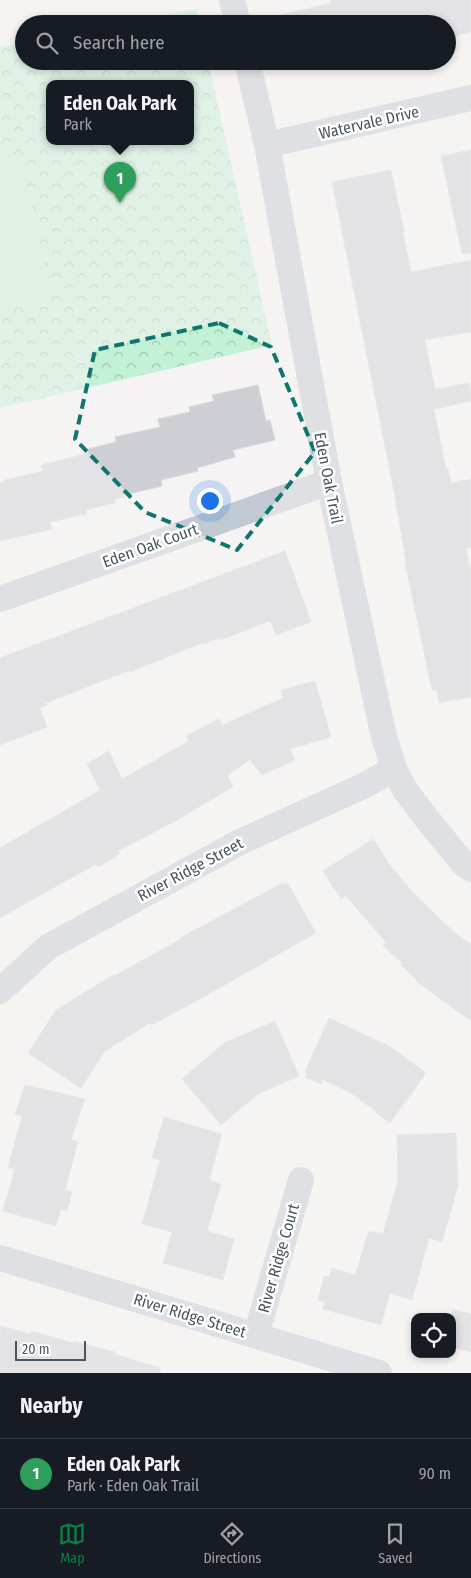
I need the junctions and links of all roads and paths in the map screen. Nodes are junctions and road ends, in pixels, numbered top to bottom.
1 (232, 0) edge
2 (236, 15) edge
3 (249, 70) edge
4 (471, 98) edge
5 (267, 145) junction
6 (329, 482) junction
7 (0, 599) edge
8 (394, 769) junction
9 (471, 869) edge
10 (0, 991) edge
11 (301, 1180) dead end
12 (0, 1258) edge
13 (256, 1335) junction
14 (379, 1373) edge

1 - 2 street
3 - 5 street, Eden Oak Trail
4 - 5 street, Watervale Drive
5 - 6 street, Eden Oak Trail
6 - 7 street, Eden Oak Court
6 - 8 street, Eden Oak Trail
8 - 9 street, Eden Oak Trail
8 - 10 street, River Ridge Street
11 - 13 street, River Ridge Court
12 - 13 street, River Ridge Street
13 - 14 street, River Ridge Street

